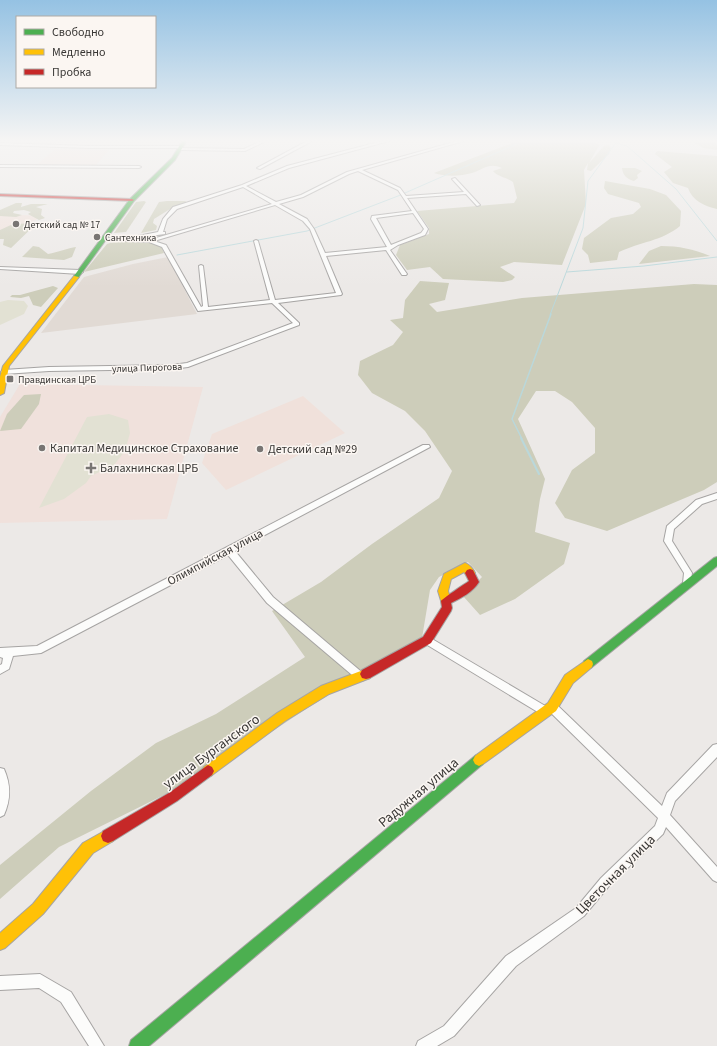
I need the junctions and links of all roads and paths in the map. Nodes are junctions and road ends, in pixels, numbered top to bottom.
1 (143, 189) edge
2 (233, 189) edge
3 (248, 189) edge
4 (316, 189) edge
5 (399, 189) edge
6 (462, 189) edge
7 (466, 193) junction
8 (0, 195) edge
9 (405, 198) junction
10 (132, 200) junction
11 (276, 204) junction
12 (478, 205) dead end
13 (415, 212) junction
14 (159, 238) junction
15 (105, 239) junction
16 (122, 240) junction
17 (256, 241) dead end
18 (390, 248) junction
19 (323, 255) junction
20 (201, 266) dead end
21 (0, 268) edge
22 (80, 272) junction
23 (404, 274) dead end
24 (273, 301) junction
25 (200, 310) junction
26 (3, 377) edge
27 (0, 394) edge
28 (426, 447) dead end
29 (717, 496) edge
30 (230, 550) junction
31 (717, 561) edge
32 (687, 583) junction
33 (446, 601) dead end
34 (427, 640) junction
35 (0, 652) edge
36 (0, 670) edge
37 (360, 677) junction
38 (549, 709) junction
39 (717, 749) edge
40 (0, 773) edge
41 (0, 811) edge
42 (664, 816) junction
43 (717, 876) edge
44 (0, 943) edge
45 (0, 983) edge
46 (97, 1046) edge
47 (137, 1046) edge
48 (423, 1046) edge

1 - 10 street
2 - 14 street
3 - 11 street
4 - 11 street
5 - 9 street
6 - 7 street
7 - 9 street
7 - 12 street
8 - 10 street
9 - 13 street
10 - 15 street
11 - 14 street
11 - 19 street
13 - 18 street
13 - 18 street
14 - 16 street
14 - 16 street
14 - 25 street
15 - 16 street
15 - 22 street
17 - 24 street
18 - 19 street
18 - 23 street
19 - 24 street
20 - 25 street
21 - 22 street
22 - 26 street
24 - 25 street
24 - 26 street, улица Пирогова
26 - 27 street
28 - 30 street, Олимпийская улица
29 - 32 street
30 - 35 street, Олимпийская улица
30 - 37 street
31 - 32 street, Радужная улица
32 - 38 street, Радужная улица
33 - 34 street, улица Бурганского
34 - 37 street, улица Бурганского
34 - 38 street
35 - 36 street, Олимпийская улица
37 - 44 street, улица Бурганского
38 - 42 street
38 - 47 street, Радужная улица
39 - 42 street, Цветочная улица
40 - 41 street
42 - 43 street
42 - 48 street, Цветочная улица
45 - 46 street

